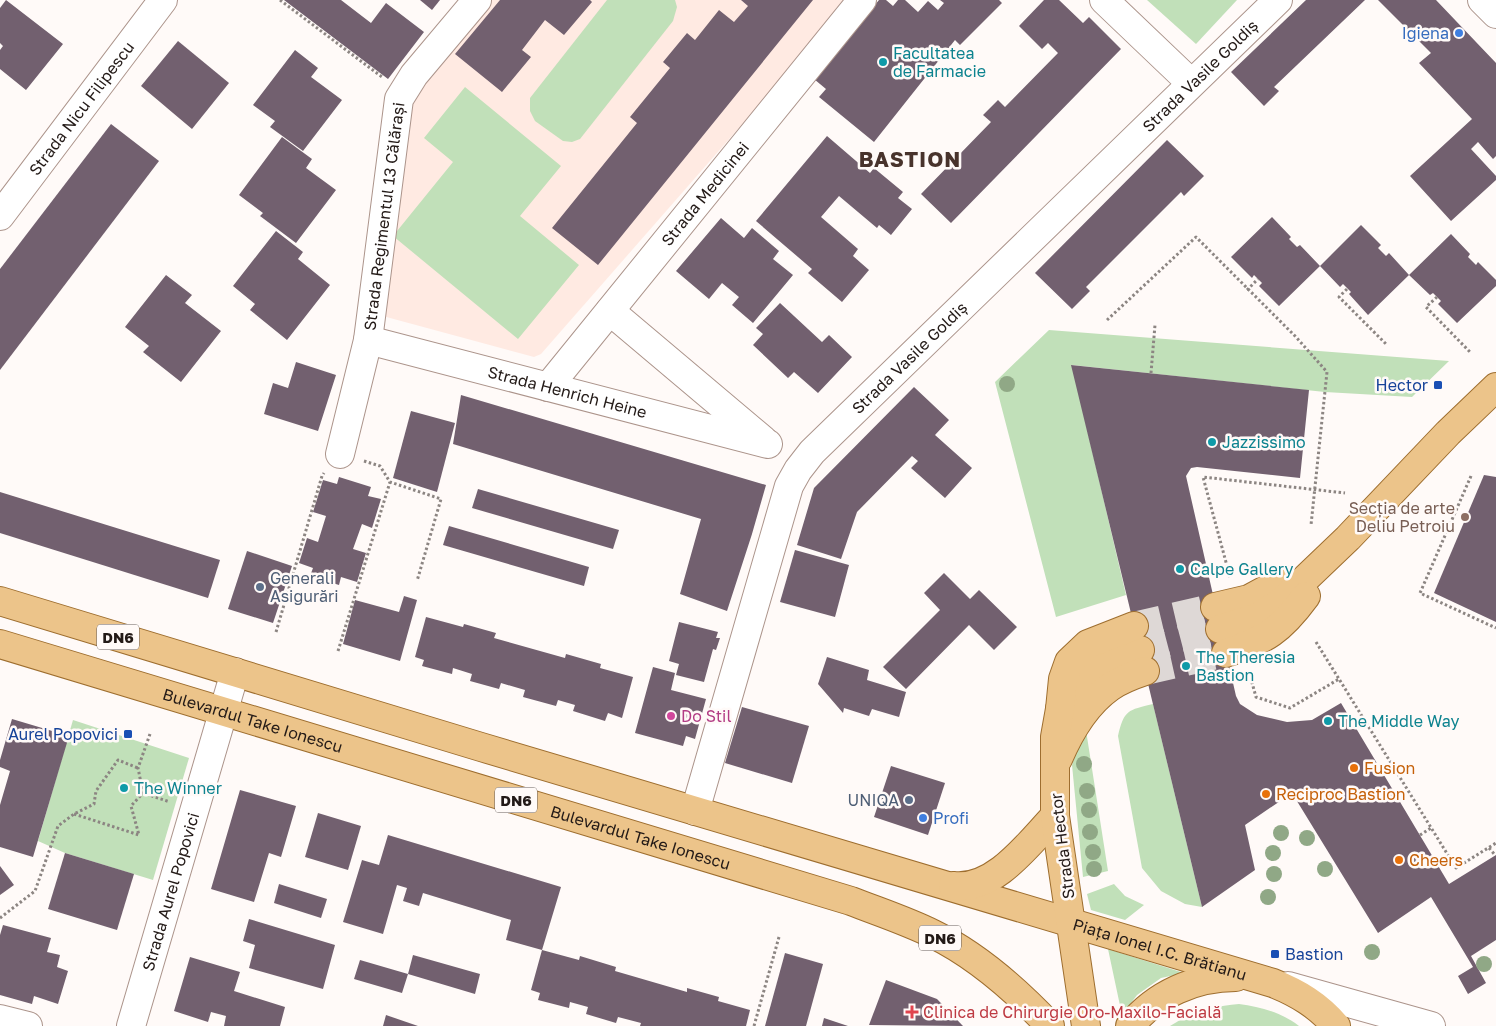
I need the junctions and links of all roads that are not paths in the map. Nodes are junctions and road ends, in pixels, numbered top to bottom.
1 (163, 0) edge
2 (477, 0) edge
3 (862, 0) edge
4 (1104, 0) edge
5 (1278, 0) edge
6 (1482, 0) edge
7 (1496, 14) edge
8 (1191, 83) junction
9 (11, 184) edge
10 (0, 216) edge
11 (610, 311) junction
12 (368, 340) junction
13 (548, 387) junction
14 (1496, 387) edge
15 (768, 444) junction
16 (340, 454) road end
17 (798, 470) junction
18 (1348, 538) junction
19 (0, 601) edge
20 (0, 644) edge
21 (235, 672) junction
22 (223, 712) junction
23 (1054, 768) junction
24 (695, 810) junction
25 (1056, 816) junction
26 (929, 880) junction
27 (1071, 923) junction
28 (1262, 980) junction
29 (0, 1019) edge
30 (28, 1026) edge
31 (131, 1026) edge
32 (1050, 1026) edge
33 (1086, 1026) edge
34 (1130, 1026) edge
35 (1336, 1026) edge
36 (1432, 1026) edge

1 - 9 street, Strada Nicu Filipescu
2 - 12 street, Strada Regimentul 13 Călărași
3 - 11 street, Strada Medicinei
4 - 8 street
5 - 8 street, Strada Vasile Goldiș
6 - 7 street
8 - 17 street, Strada Vasile Goldiș
9 - 10 street, Strada Nicu Filipescu
11 - 13 street, Strada Medicinei
11 - 15 street
12 - 13 street, Strada Henrich Heine
12 - 16 street, Strada Regimentul 13 Călărași
13 - 15 street, Strada Henrich Heine
14 - 18 main road
15 - 17 street
17 - 24 street, Strada Vasile Goldiș
18 - 18 main road
19 - 21 main road, DN6
20 - 22 main road, Bulevardul Take Ionescu / DN6
21 - 22 street, Strada Aurel Popovici
21 - 24 main road, DN6
22 - 31 street, Strada Aurel Popovici
22 - 32 main road, Bulevardul Take Ionescu / DN6
23 - 23 main road, Strada Hector
23 - 25 main road, Strada Hector
24 - 26 main road, DN6
25 - 26 main road
25 - 27 main road, Strada Hector
26 - 27 main road, DN6
27 - 28 main road, Piața Ionel I.C. Brătianu / DN6
27 - 33 main road, Piața Ionel I.C. Brătianu
28 - 34 main road, Piața Ionel I.C. Brătianu / DN6
28 - 35 main road, Piața Ionel I.C. Brătianu / DN6
28 - 36 street, Piața Ionel I.C. Brătianu
29 - 30 street

